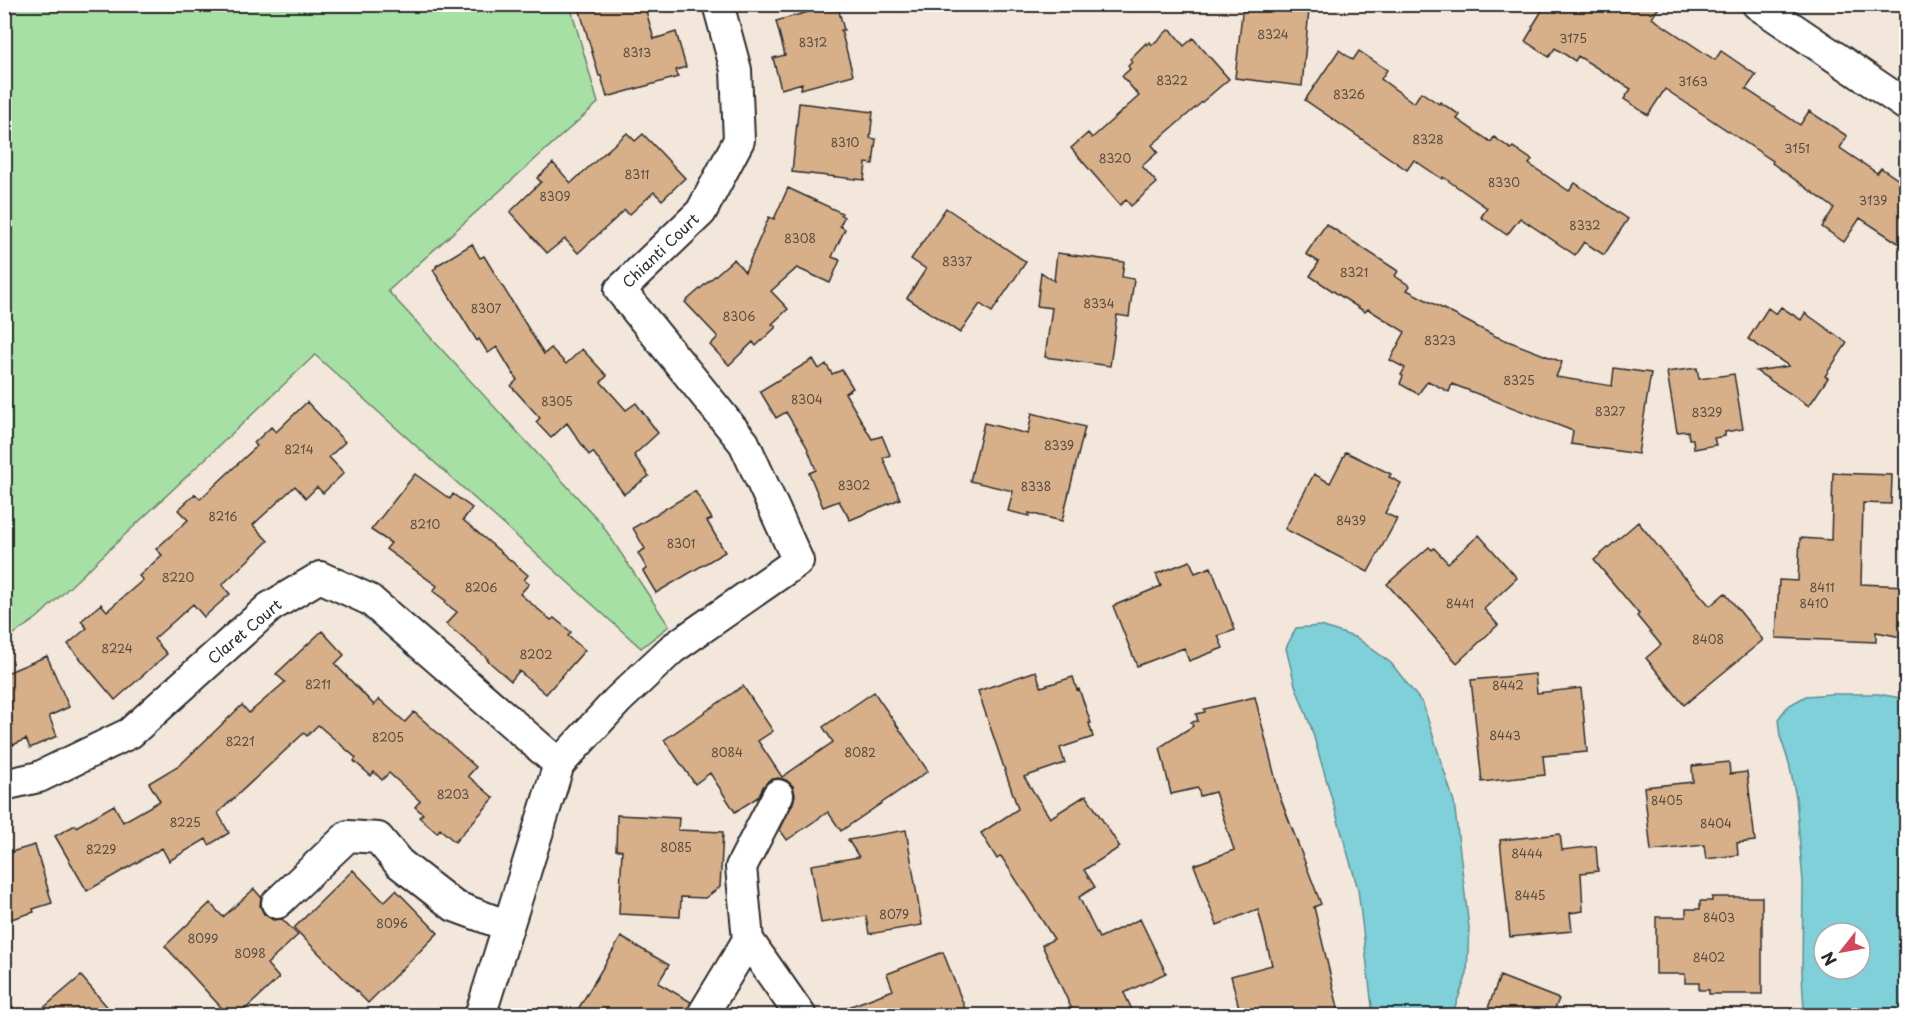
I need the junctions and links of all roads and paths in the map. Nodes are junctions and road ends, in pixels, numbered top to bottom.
1 (718, 4) edge
2 (1757, 4) edge
3 (1906, 105) edge
4 (559, 764) junction
5 (4, 785) edge
6 (777, 795) dead end
7 (277, 903) dead end
8 (508, 926) junction
9 (748, 940) junction
10 (480, 1016) edge
11 (702, 1016) edge
12 (801, 1016) edge

1 - 4 street, Chianti Court
2 - 3 street
4 - 5 street, Claret Court
4 - 8 street
6 - 9 street
7 - 8 street
8 - 10 street
9 - 11 street
9 - 12 street

